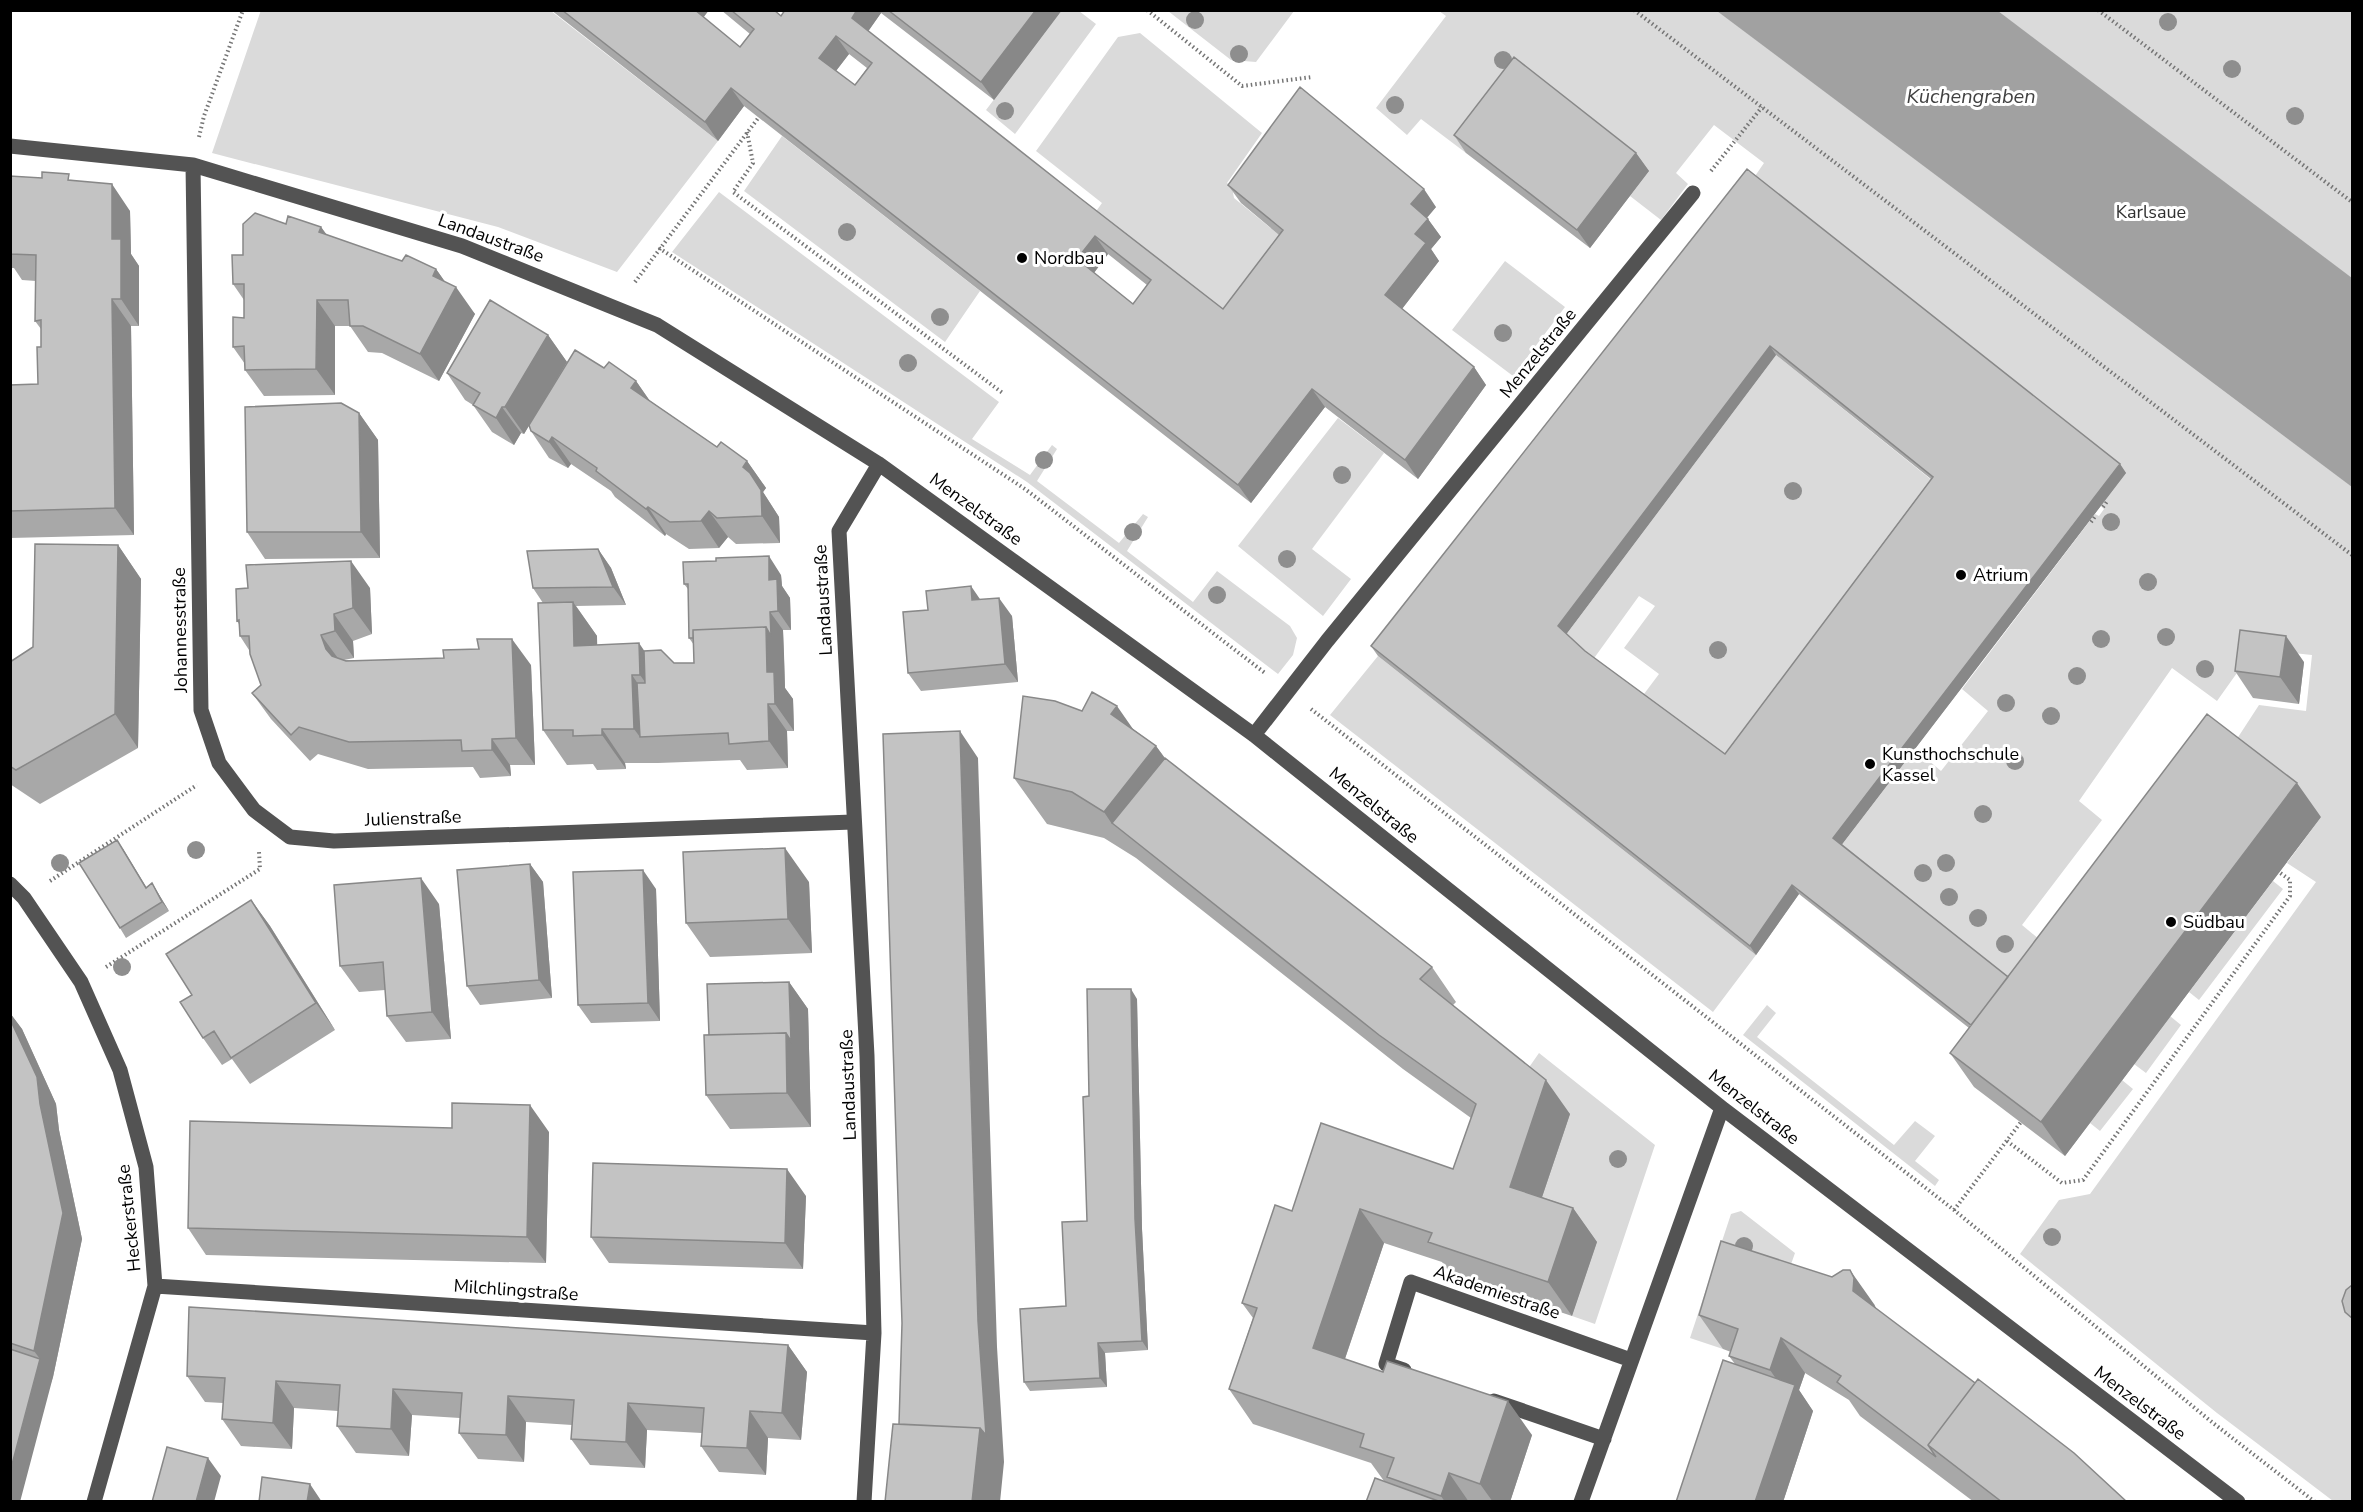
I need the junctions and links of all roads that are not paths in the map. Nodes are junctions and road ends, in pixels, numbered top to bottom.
1 (10, 146) edge
2 (193, 165) junction
3 (1693, 193) road end
4 (879, 464) junction
5 (1254, 735) junction
6 (254, 810) joint
7 (854, 822) junction
8 (10, 884) edge
9 (1722, 1108) junction
10 (155, 1286) junction
11 (873, 1333) junction
12 (1631, 1360) junction
13 (1418, 1375) edge
14 (1484, 1398) edge
15 (1604, 1439) junction
16 (94, 1502) edge
17 (864, 1502) edge
18 (1581, 1502) edge
19 (2238, 1502) edge

1 - 2 street, Landaustraße
2 - 4 street, Landaustraße
2 - 6 street, Johannesstraße
3 - 5 street, Menzelstraße
4 - 5 street, Menzelstraße
4 - 7 street, Landaustraße
5 - 9 street, Menzelstraße
6 - 7 street, Julienstraße
7 - 11 street, Landaustraße
8 - 10 street, Heckerstraße
9 - 12 street
9 - 19 street, Menzelstraße
10 - 11 street, Milchlingstraße
10 - 16 street, Heckerstraße
11 - 17 street, Landaustraße
12 - 13 street, Akademiestraße
12 - 15 street
14 - 15 street
15 - 18 street

